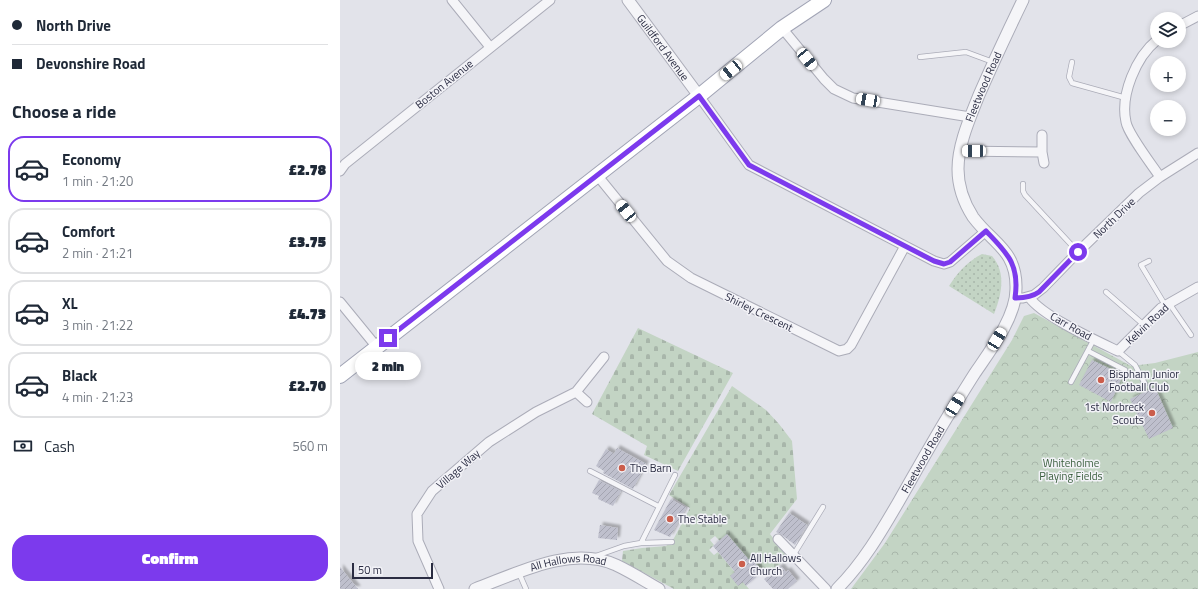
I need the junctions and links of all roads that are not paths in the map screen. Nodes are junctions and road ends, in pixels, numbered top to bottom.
1 (452, 0) edge
2 (550, 0) edge
3 (628, 0) edge
4 (824, 0) edge
5 (1023, 0) edge
6 (1198, 16) edge
7 (1186, 22) edge
8 (782, 28) junction
9 (490, 47) junction
10 (1150, 47) edge
11 (920, 57) dead end
12 (993, 62) junction
13 (1072, 62) dead end
14 (699, 96) junction
15 (1126, 98) junction
16 (970, 117) junction
17 (1042, 135) dead end
18 (960, 151) junction
19 (1042, 152) junction
20 (1198, 153) edge
21 (1044, 163) dead end
22 (342, 164) edge
23 (597, 175) junction
24 (1160, 177) junction
25 (1023, 184) dead end
26 (986, 231) junction
27 (905, 246) junction
28 (1078, 252) junction
29 (1149, 261) dead end
30 (1198, 287) edge
31 (1106, 292) dead end
32 (1029, 297) junction
33 (1015, 298) junction
34 (340, 302) edge
35 (1167, 304) junction
36 (1144, 325) junction
37 (1191, 335) dead end
38 (1094, 339) junction
39 (376, 346) junction
40 (1088, 351) junction
41 (1118, 351) junction
42 (604, 357) dead end
43 (1125, 370) dead end
44 (340, 376) edge
45 (1071, 382) dead end
46 (1145, 384) dead end
47 (576, 392) junction
48 (587, 402) dead end
49 (590, 471) dead end
50 (675, 475) dead end
51 (658, 506) junction
52 (823, 507) dead end
53 (778, 539) dead end
54 (672, 542) dead end
55 (641, 543) junction
56 (794, 554) junction
57 (589, 558) junction
58 (519, 573) junction
59 (439, 589) edge
60 (475, 589) edge
61 (526, 589) edge
62 (659, 589) edge
63 (826, 589) edge
64 (837, 589) edge

1 - 9 street
2 - 9 street, Boston Avenue
3 - 14 street, Guildford Avenue
4 - 8 main road
5 - 12 street, Fleetwood Road
6 - 7 street
8 - 14 main road
8 - 16 street
9 - 22 street, Boston Avenue
10 - 15 street
11 - 12 lane
12 - 16 street, Fleetwood Road
13 - 15 lane
14 - 23 main road
14 - 27 street, Guildford Avenue
15 - 24 street
16 - 18 street, Fleetwood Road
17 - 19 street
18 - 19 street
18 - 26 street, Fleetwood Road
19 - 21 street
20 - 24 street, North Drive
23 - 27 street, Shirley Crescent
23 - 39 main road
24 - 28 street, North Drive
25 - 28 lane
26 - 27 street, Guildford Avenue
26 - 33 street, Fleetwood Road
28 - 32 street, North Drive
29 - 35 lane
30 - 35 street, Kelvin Road
31 - 36 lane
32 - 33 street
32 - 38 street, Carr Road
33 - 64 street, Fleetwood Road
34 - 39 street
35 - 36 street, Kelvin Road
35 - 37 lane
36 - 41 street, Kelvin Road
38 - 40 lane
38 - 41 street, Carr Road
39 - 44 main road
40 - 43 lane
40 - 45 lane
41 - 46 lane
42 - 47 street, Village Way
47 - 48 street
47 - 59 street, Village Way
49 - 51 lane
50 - 51 lane
51 - 55 lane
52 - 56 lane
53 - 56 street
54 - 55 lane
55 - 57 lane
56 - 63 street
57 - 58 street, All Hallows Road
57 - 62 street, All Hallows Road
58 - 60 street, All Hallows Road
58 - 61 lane

